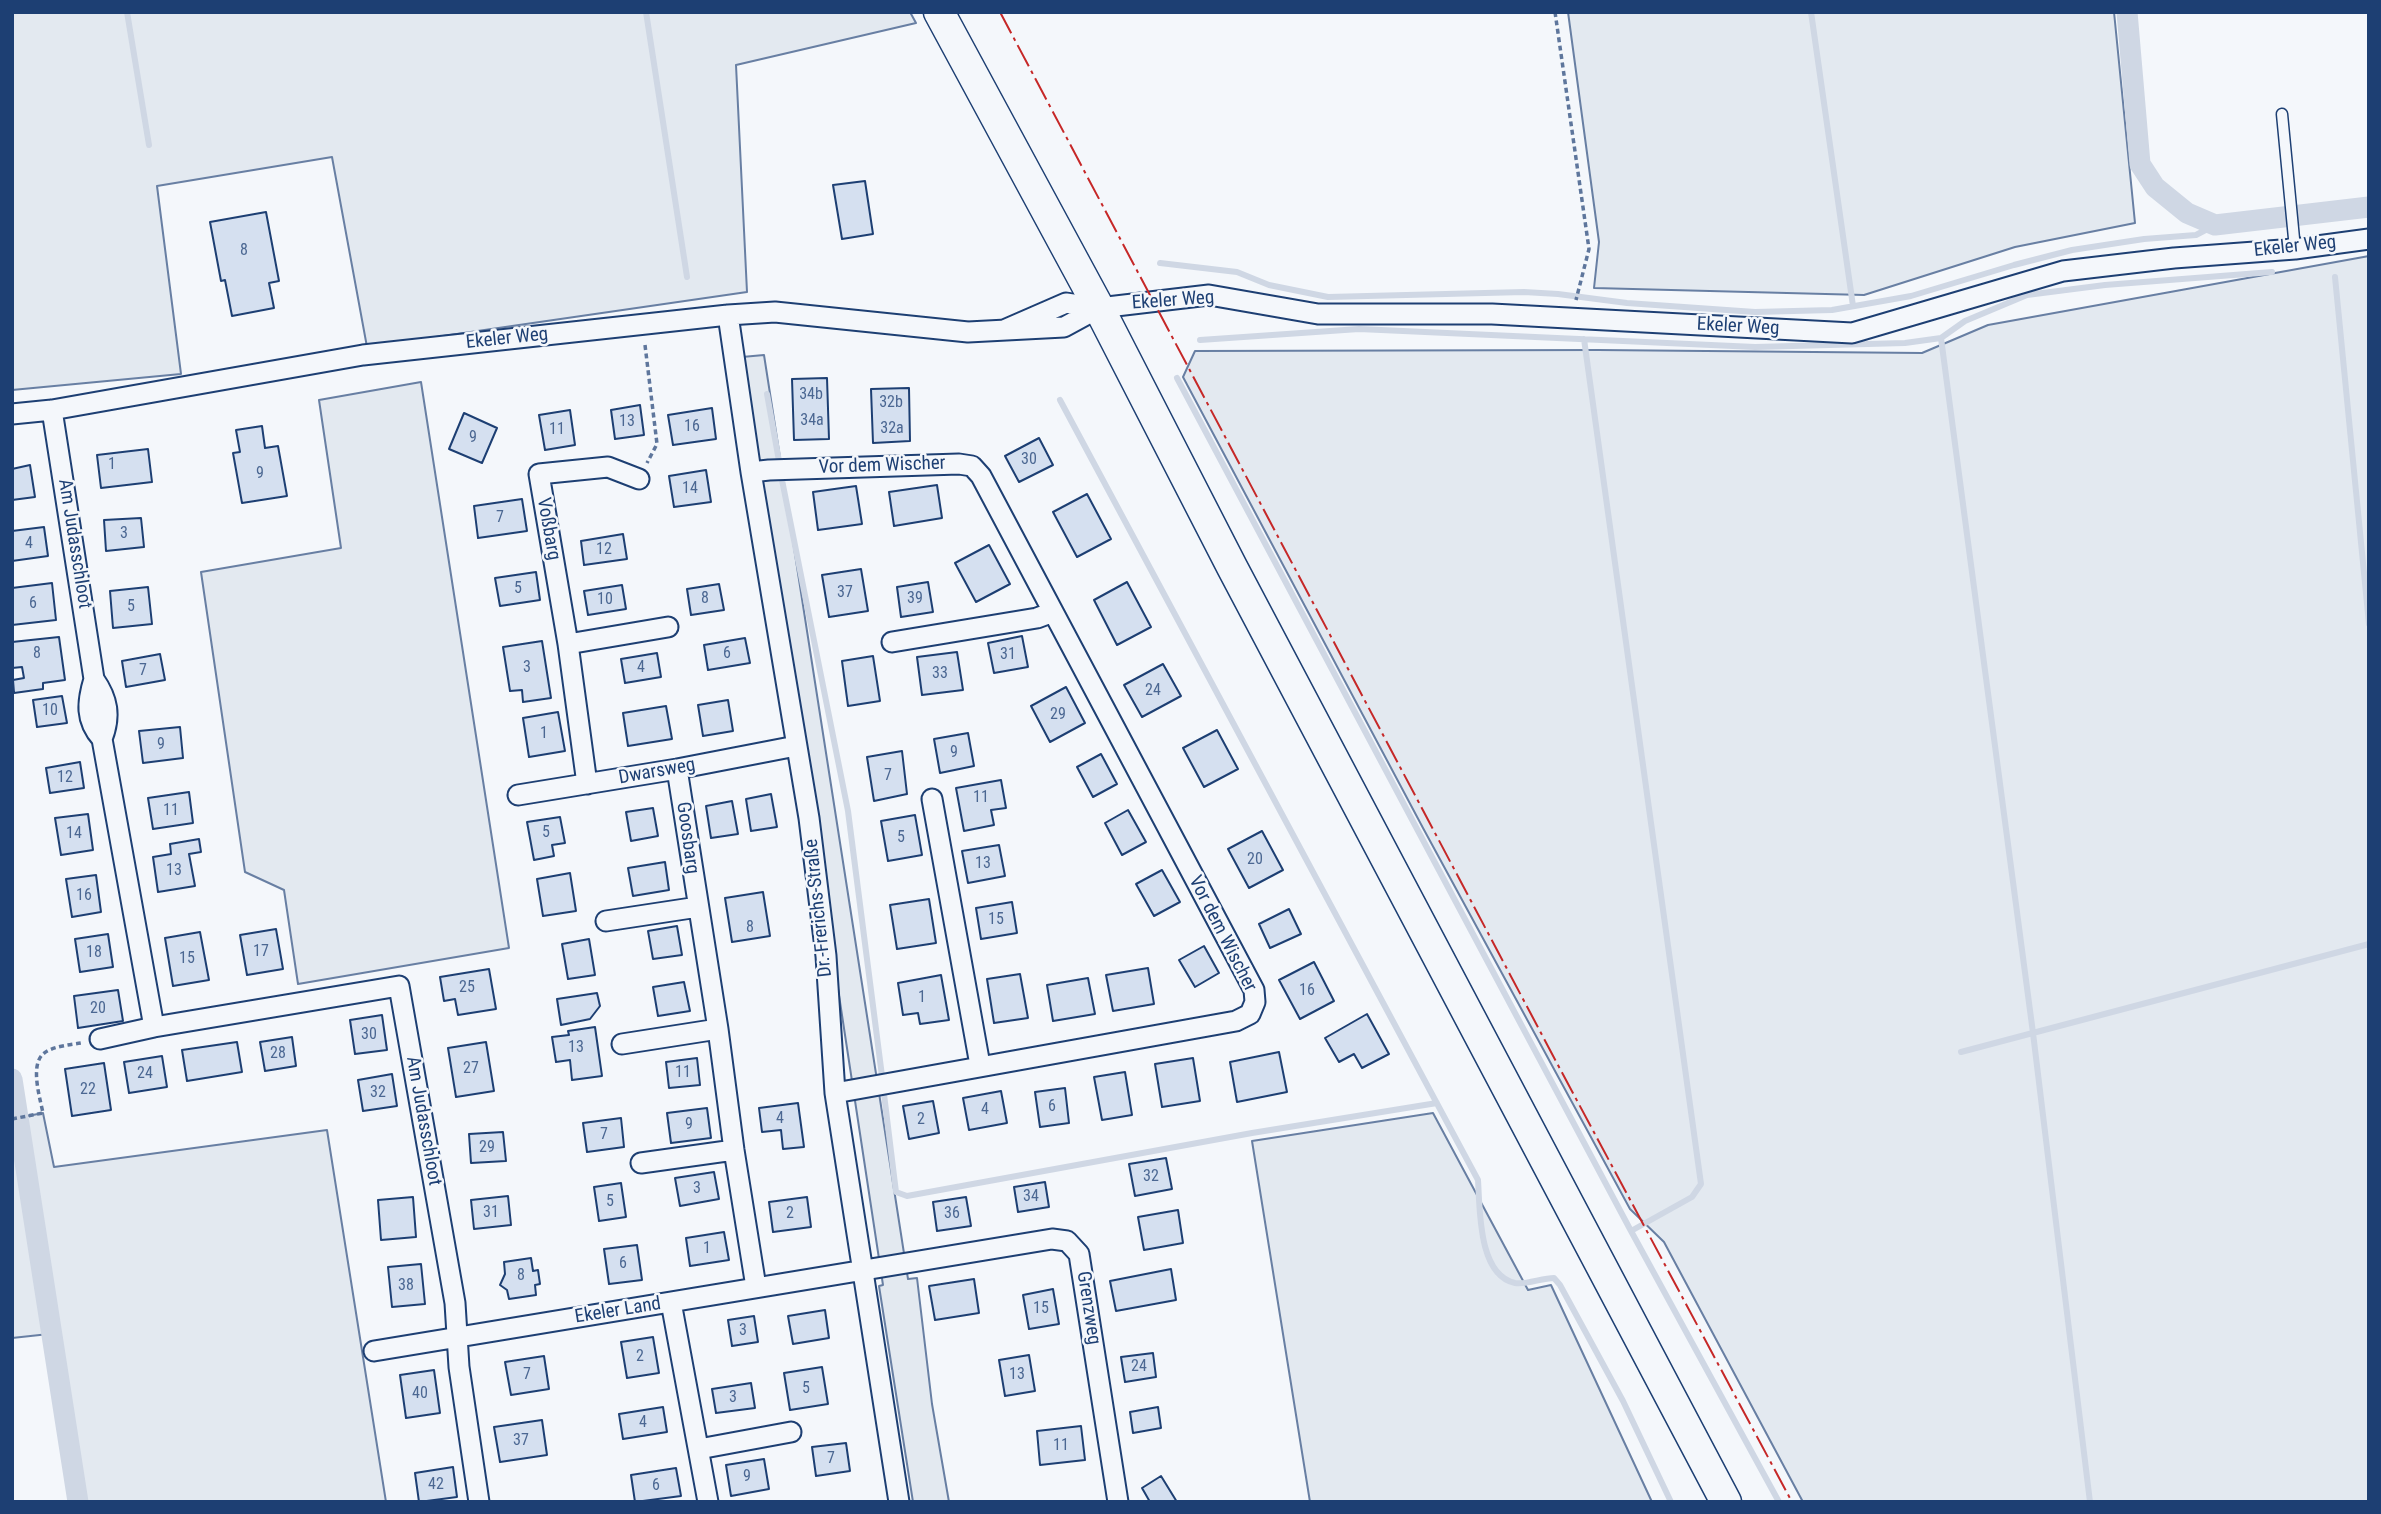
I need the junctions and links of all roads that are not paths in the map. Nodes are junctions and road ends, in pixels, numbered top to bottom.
1 (939, 12) edge
2 (2282, 114) dead end
3 (2369, 239) edge
4 (2295, 249) junction
5 (1099, 308) junction
6 (728, 315) junction
7 (52, 410) junction
8 (12, 414) edge
9 (751, 472) junction
10 (639, 479) road end
11 (1053, 612) junction
12 (668, 627) dead end
13 (892, 642) dead end
14 (568, 644) junction
15 (796, 746) junction
16 (677, 769) junction
17 (587, 784) junction
18 (518, 794) dead end
19 (932, 799) dead end
20 (698, 907) junction
21 (606, 921) dead end
22 (154, 1027) junction
23 (718, 1028) junction
24 (100, 1039) road end
25 (622, 1044) dead end
26 (980, 1065) junction
27 (835, 1093) junction
28 (734, 1150) junction
29 (641, 1163) dead end
30 (862, 1269) junction
31 (756, 1287) junction
32 (671, 1302) junction
33 (457, 1336) junction
34 (374, 1351) dead end
35 (791, 1432) dead end
36 (698, 1449) junction
37 (479, 1502) edge
38 (708, 1502) edge
39 (899, 1502) edge
40 (1118, 1502) edge
41 (1726, 1502) edge

1 - 5 main road
2 - 4 lane
3 - 4 street, Ekeler Weg
4 - 5 street, Ekeler Weg
5 - 6 street, Ekeler Weg
5 - 41 main road
6 - 7 street, Ekeler Weg
6 - 9 street, Dr.-Frerichs-Straße
7 - 8 street, Ekeler Weg
7 - 22 street, Am Judasschloot
9 - 11 street, Vor dem Wischer
9 - 15 street, Dr.-Frerichs-Straße
10 - 14 street, Voßbarg
11 - 13 street
11 - 26 street, Vor dem Wischer
12 - 14 street
14 - 17 street, Voßbarg
15 - 16 street, Dwarsweg
15 - 27 street, Dr.-Frerichs-Straße
16 - 17 street, Dwarsweg
16 - 20 street, Goosbarg
17 - 18 street, Dwarsweg
19 - 26 street
20 - 21 street
20 - 23 street, Goosbarg
22 - 24 street, Am Judasschloot
22 - 33 street, Am Judasschloot
23 - 25 street
23 - 28 street, Goosbarg
26 - 27 street, Vor dem Wischer
27 - 30 street, Dr.-Frerichs-Straße
28 - 29 street
28 - 31 street, Goosbarg
30 - 31 street, Ekeler Land
30 - 39 street, Dr.-Frerichs-Straße
30 - 40 street, Grenzweg
31 - 32 street, Ekeler Land
32 - 33 street, Ekeler Land
32 - 36 street
33 - 34 street, Ekeler Land
33 - 37 street, Am Judasschloot
35 - 36 street
36 - 38 street

